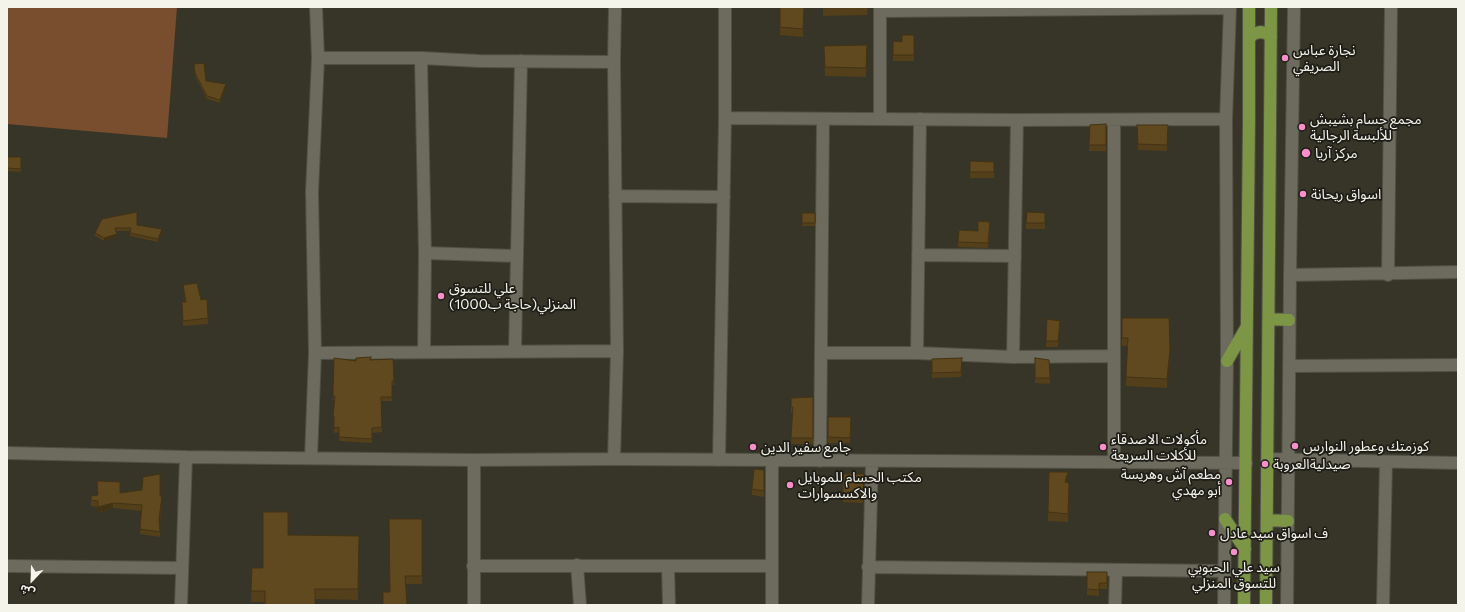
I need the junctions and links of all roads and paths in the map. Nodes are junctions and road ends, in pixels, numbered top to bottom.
1 (316, 7) edge
2 (615, 7) edge
3 (725, 7) edge
4 (1249, 7) edge
5 (1272, 7) edge
6 (1294, 7) edge
7 (1390, 7) edge
8 (1115, 8) edge
9 (1230, 8) edge
10 (880, 9) edge
11 (1271, 37) junction
12 (1249, 39) junction
13 (318, 58) junction
14 (421, 58) junction
15 (521, 61) junction
16 (614, 62) junction
17 (725, 118) junction
18 (823, 118) junction
19 (880, 119) junction
20 (920, 119) junction
21 (1226, 119) junction
22 (1017, 120) junction
23 (1114, 120) junction
24 (615, 196) junction
25 (724, 197) junction
26 (425, 253) junction
27 (918, 255) junction
28 (516, 256) junction
29 (1015, 256) junction
30 (1458, 272) edge
31 (1290, 275) junction
32 (1388, 275) junction
33 (1269, 319) junction
34 (1290, 320) junction
35 (1247, 327) junction
36 (515, 351) junction
37 (617, 351) junction
38 (424, 352) junction
39 (821, 352) junction
40 (315, 353) junction
41 (917, 353) junction
42 (1013, 356) junction
43 (1114, 356) junction
44 (1227, 361) junction
45 (1458, 365) edge
46 (1289, 366) junction
47 (7, 452) edge
48 (186, 457) junction
49 (311, 458) junction
50 (614, 459) junction
51 (1268, 459) junction
52 (1288, 459) junction
53 (474, 460) junction
54 (719, 460) junction
55 (772, 460) junction
56 (820, 460) junction
57 (872, 461) junction
58 (1114, 462) junction
59 (1386, 462) junction
60 (1226, 463) junction
61 (1246, 463) junction
62 (1458, 463) edge
63 (1225, 519) junction
64 (1267, 520) junction
65 (1288, 521) junction
66 (1245, 549) junction
67 (578, 565) junction
68 (7, 566) edge
69 (474, 566) junction
70 (668, 566) junction
71 (772, 566) junction
72 (868, 567) junction
73 (182, 568) junction
74 (1116, 570) junction
75 (1224, 570) junction
76 (181, 605) edge
77 (474, 605) edge
78 (580, 605) edge
79 (669, 605) edge
80 (772, 605) edge
81 (868, 605) edge
82 (1115, 605) edge
83 (1224, 605) edge
84 (1244, 605) edge
85 (1266, 605) edge
86 (1287, 605) edge
87 (1383, 605) edge

1 - 13 street
2 - 16 street
3 - 17 street
4 - 12 main road
5 - 11 main road
6 - 31 street
7 - 32 street
8 - 9 street
8 - 10 street
9 - 21 street
10 - 19 street
11 - 12 main road
11 - 33 main road
12 - 35 main road
13 - 14 street
13 - 40 street
14 - 15 street
14 - 26 street
15 - 16 street
15 - 28 street
16 - 24 street
17 - 18 street
17 - 25 street
18 - 19 street
18 - 39 street
19 - 20 street
20 - 22 street
20 - 27 street
21 - 23 street
21 - 44 street
22 - 23 street
22 - 29 street
23 - 43 street
24 - 25 street
24 - 37 street
25 - 54 street
26 - 28 street
26 - 38 street
27 - 29 street
27 - 41 street
28 - 36 street
29 - 42 street
30 - 32 street
31 - 32 street
31 - 34 street
33 - 34 main road
33 - 51 main road
34 - 46 street
35 - 44 main road
35 - 61 main road
36 - 37 street
36 - 38 street
37 - 50 street
38 - 40 street
39 - 41 street
39 - 56 street
40 - 49 street
41 - 42 street
42 - 43 street
43 - 58 street
44 - 60 street
45 - 46 street
46 - 52 street
47 - 48 street
48 - 49 street
48 - 73 street
49 - 53 street
50 - 53 street
50 - 54 street
51 - 52 street
51 - 64 main road
52 - 59 street
52 - 65 street
53 - 69 street
54 - 55 street
55 - 56 street
55 - 71 street
56 - 57 street
57 - 58 street
57 - 72 street
58 - 60 street
59 - 62 street
59 - 87 street
60 - 61 street
60 - 63 street
61 - 66 main road
63 - 66 main road
63 - 75 street
64 - 65 main road
64 - 85 main road
65 - 86 street
66 - 84 main road
67 - 69 street
67 - 70 street
67 - 78 street
68 - 73 street
69 - 77 street
70 - 71 street
70 - 79 street
71 - 80 street
72 - 74 street
72 - 81 street
73 - 76 street
74 - 75 street
74 - 82 street
75 - 83 street

